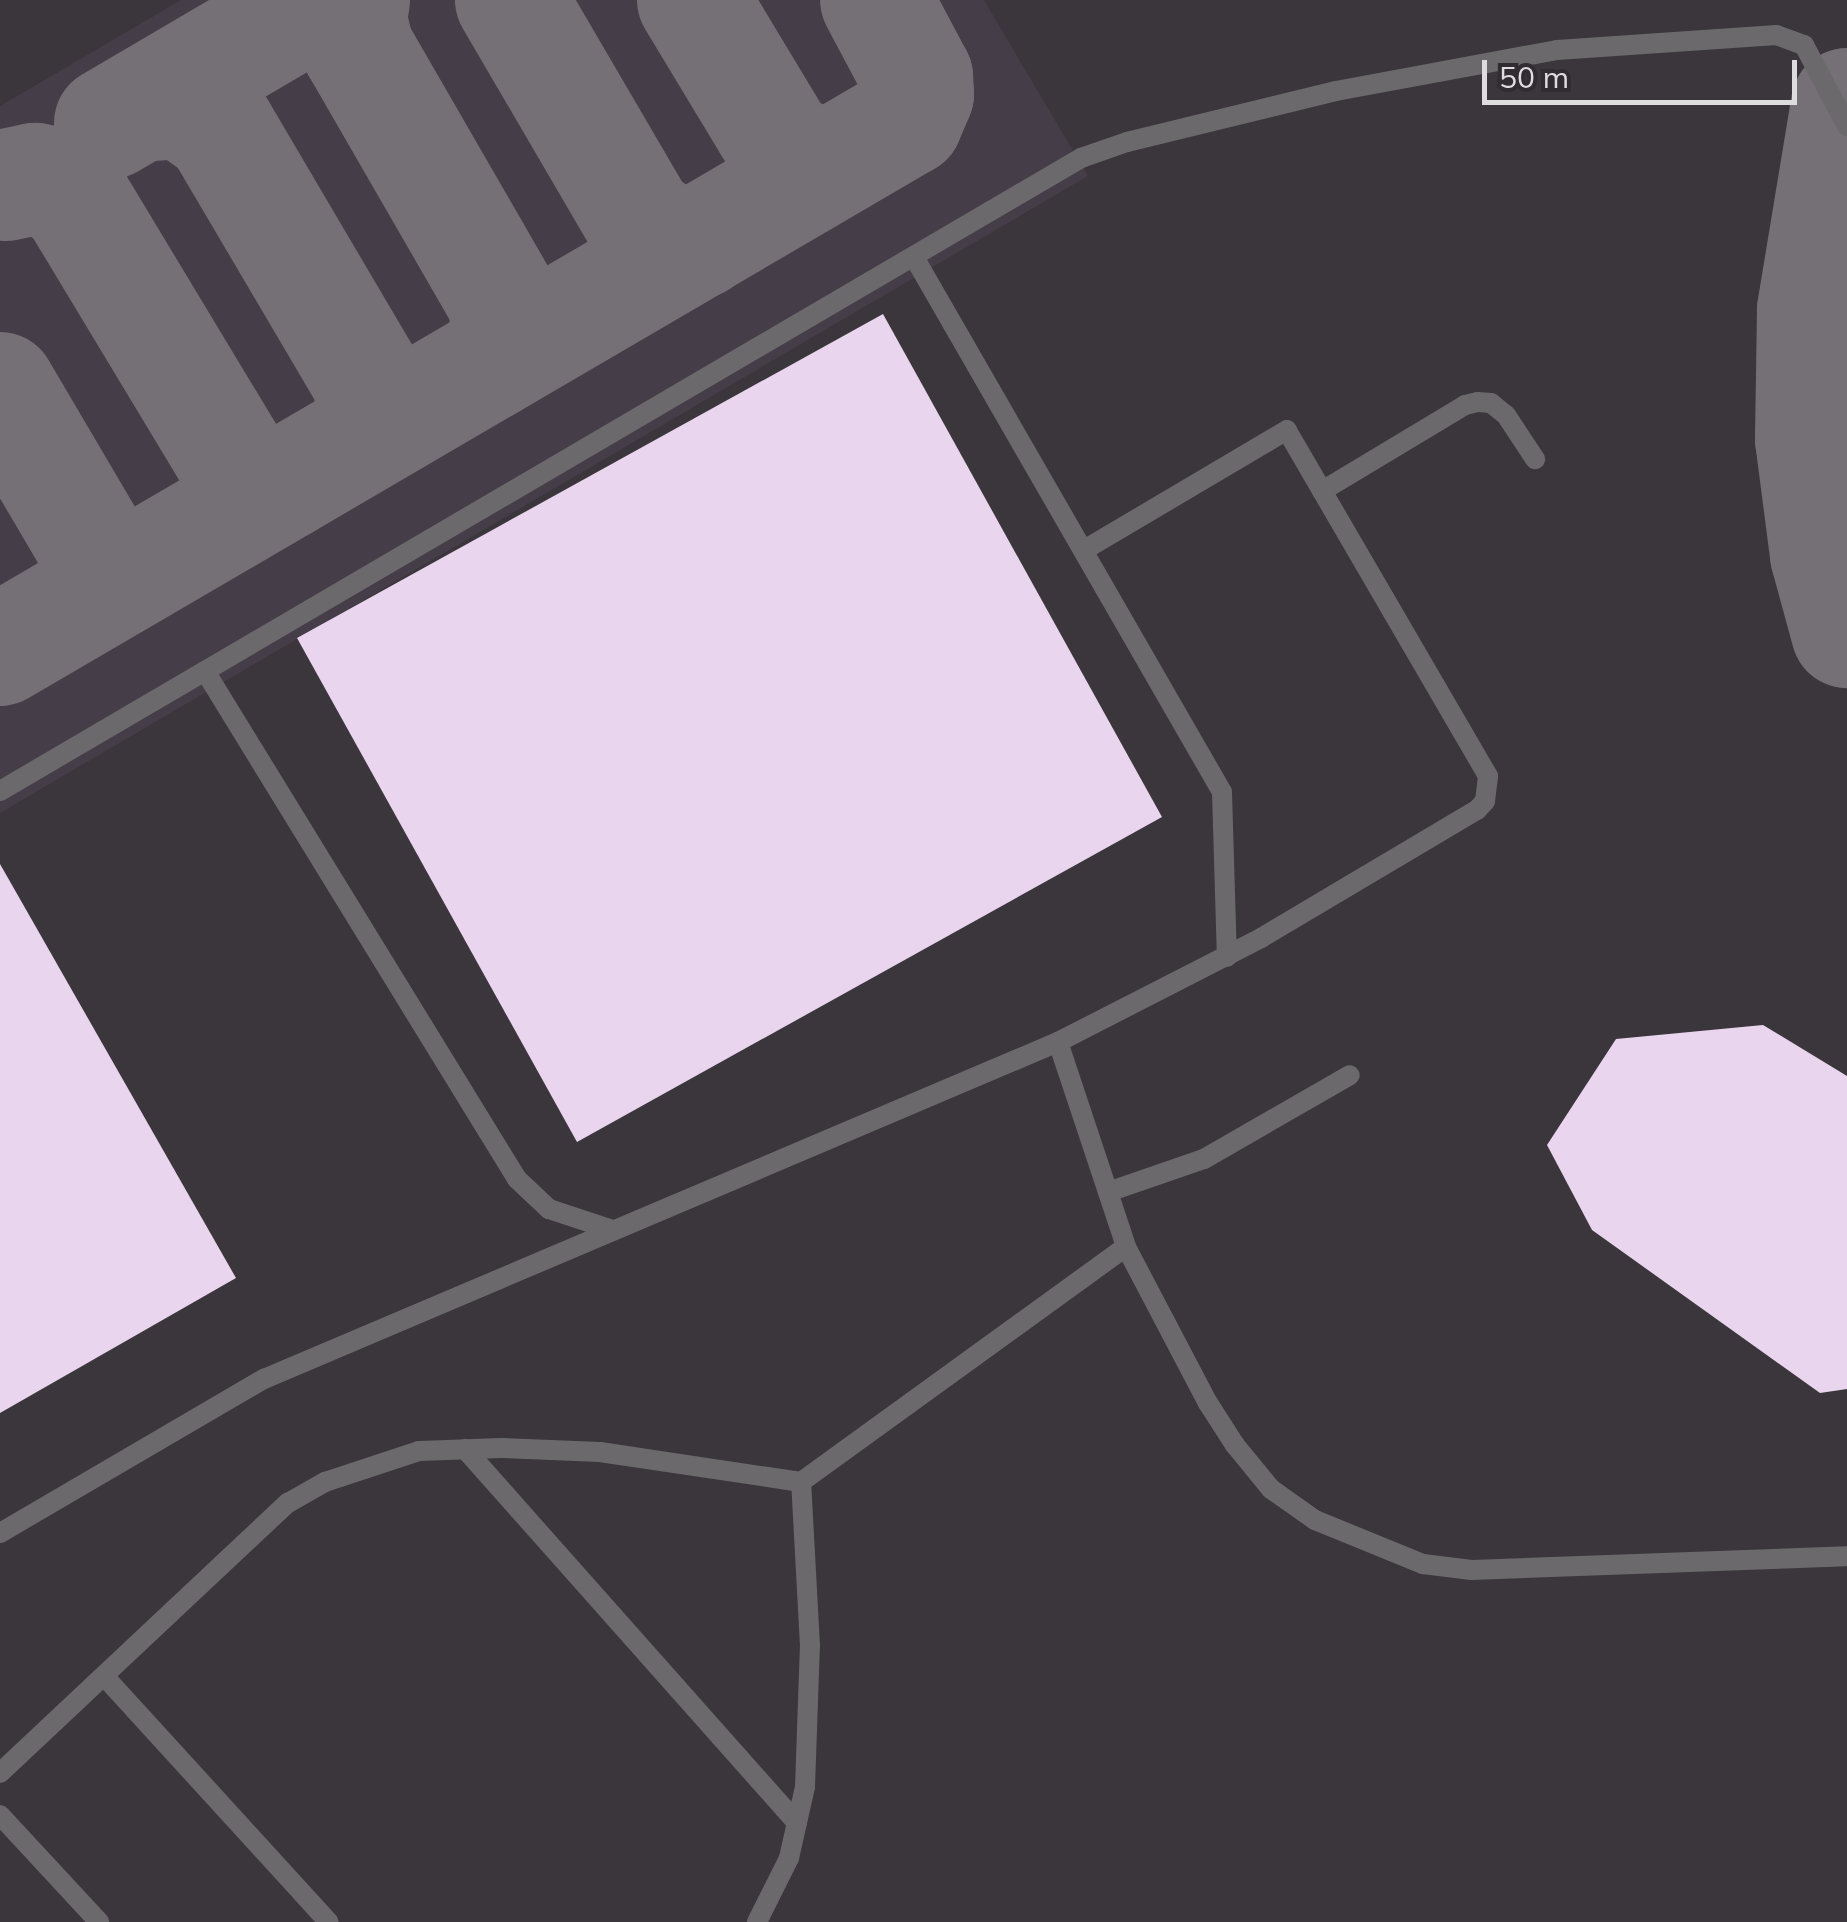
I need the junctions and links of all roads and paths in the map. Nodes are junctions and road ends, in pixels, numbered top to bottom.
1 (1847, 126) edge
2 (914, 257) junction
3 (1534, 459) dead end
4 (1322, 491) junction
5 (1084, 550) junction
6 (205, 671) junction
7 (0, 791) edge
8 (1227, 957) junction
9 (1058, 1042) junction
10 (1350, 1075) dead end
11 (1108, 1192) junction
12 (613, 1230) junction
13 (1126, 1247) junction
14 (465, 1450) junction
15 (802, 1482) junction
16 (0, 1533) edge
17 (1847, 1556) edge
18 (104, 1676) junction
19 (0, 1774) edge
20 (0, 1815) edge
21 (797, 1822) junction
22 (99, 1922) edge
23 (329, 1922) edge
24 (757, 1922) edge

1 - 2 lane
2 - 5 lane
2 - 6 lane
3 - 4 lane
4 - 5 lane
4 - 8 lane
5 - 8 lane
6 - 7 lane
6 - 12 lane
8 - 9 lane
9 - 11 lane
9 - 12 lane
10 - 11 lane
11 - 13 lane
12 - 16 lane
13 - 15 lane
13 - 17 lane
14 - 15 lane
14 - 18 lane
14 - 21 lane
15 - 21 lane
18 - 19 lane
18 - 23 lane
20 - 22 lane
21 - 24 lane

